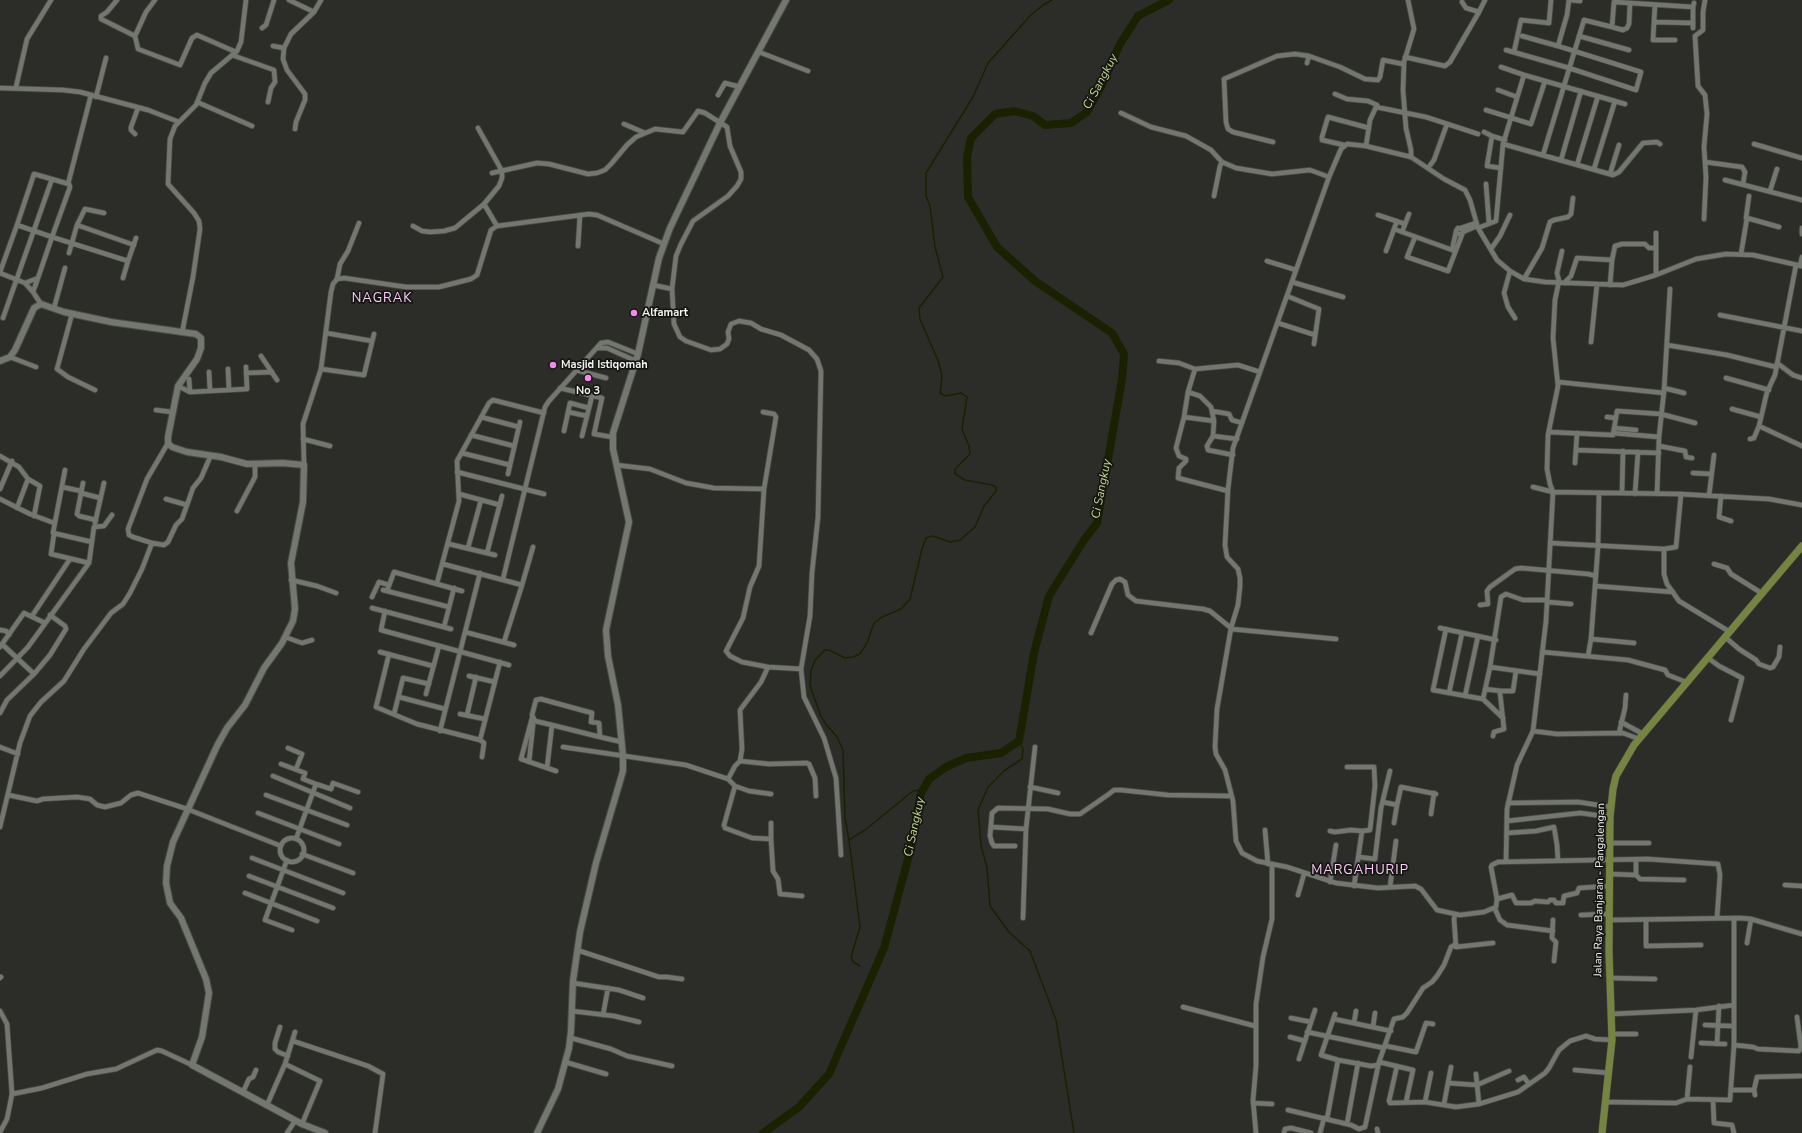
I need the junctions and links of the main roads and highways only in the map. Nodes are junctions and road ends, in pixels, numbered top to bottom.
1 (1802, 546) edge
2 (1602, 1133) edge

1 - 2 main road, Jalan Raya Banjaran - Pangalengan

